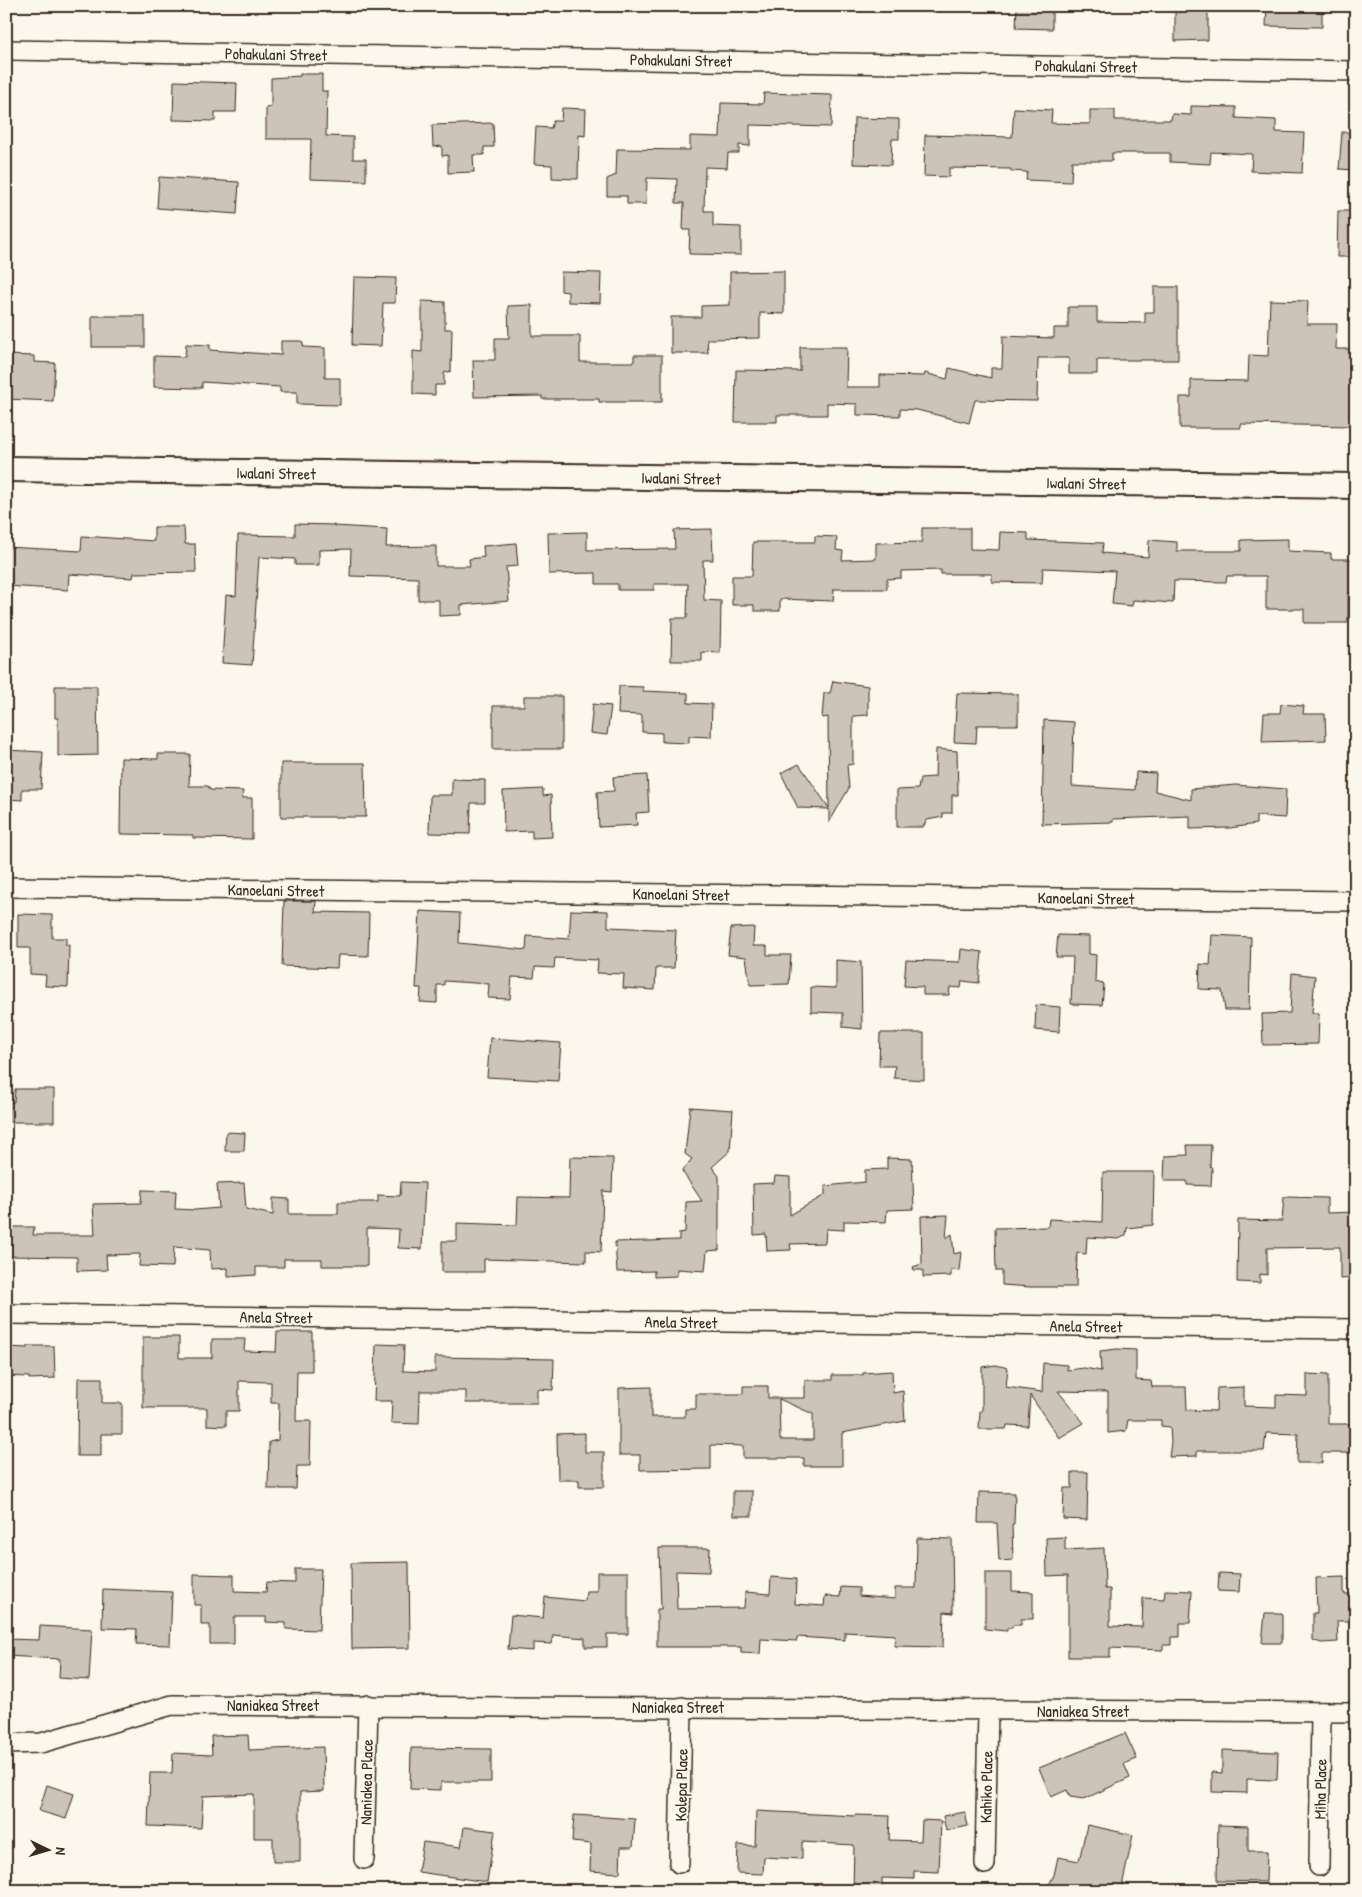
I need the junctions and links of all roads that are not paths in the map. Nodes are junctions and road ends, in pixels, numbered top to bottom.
1 (6, 50) edge
2 (1356, 70) edge
3 (6, 469) edge
4 (1356, 486) edge
5 (6, 887) edge
6 (1356, 901) edge
7 (6, 1314) edge
8 (1356, 1329) edge
9 (368, 1705) junction
10 (682, 1707) junction
11 (988, 1710) junction
12 (1321, 1712) junction
13 (1356, 1712) edge
14 (6, 1744) edge
15 (364, 1859) dead end
16 (679, 1863) dead end
17 (985, 1864) dead end
18 (1319, 1866) dead end

1 - 2 street, Pohakulani Street
3 - 4 street, Iwalani Street
5 - 6 street, Kanoelani Street
7 - 8 street, Anela Street
9 - 10 street, Naniakea Street
9 - 14 street, Naniakea Street
9 - 15 street, Naniakea Place
10 - 11 street, Naniakea Street
10 - 16 street, Kolepa Place
11 - 12 street, Naniakea Street
11 - 17 street, Kahiko Place
12 - 13 street, Naniakea Street
12 - 18 street, Miha Place

